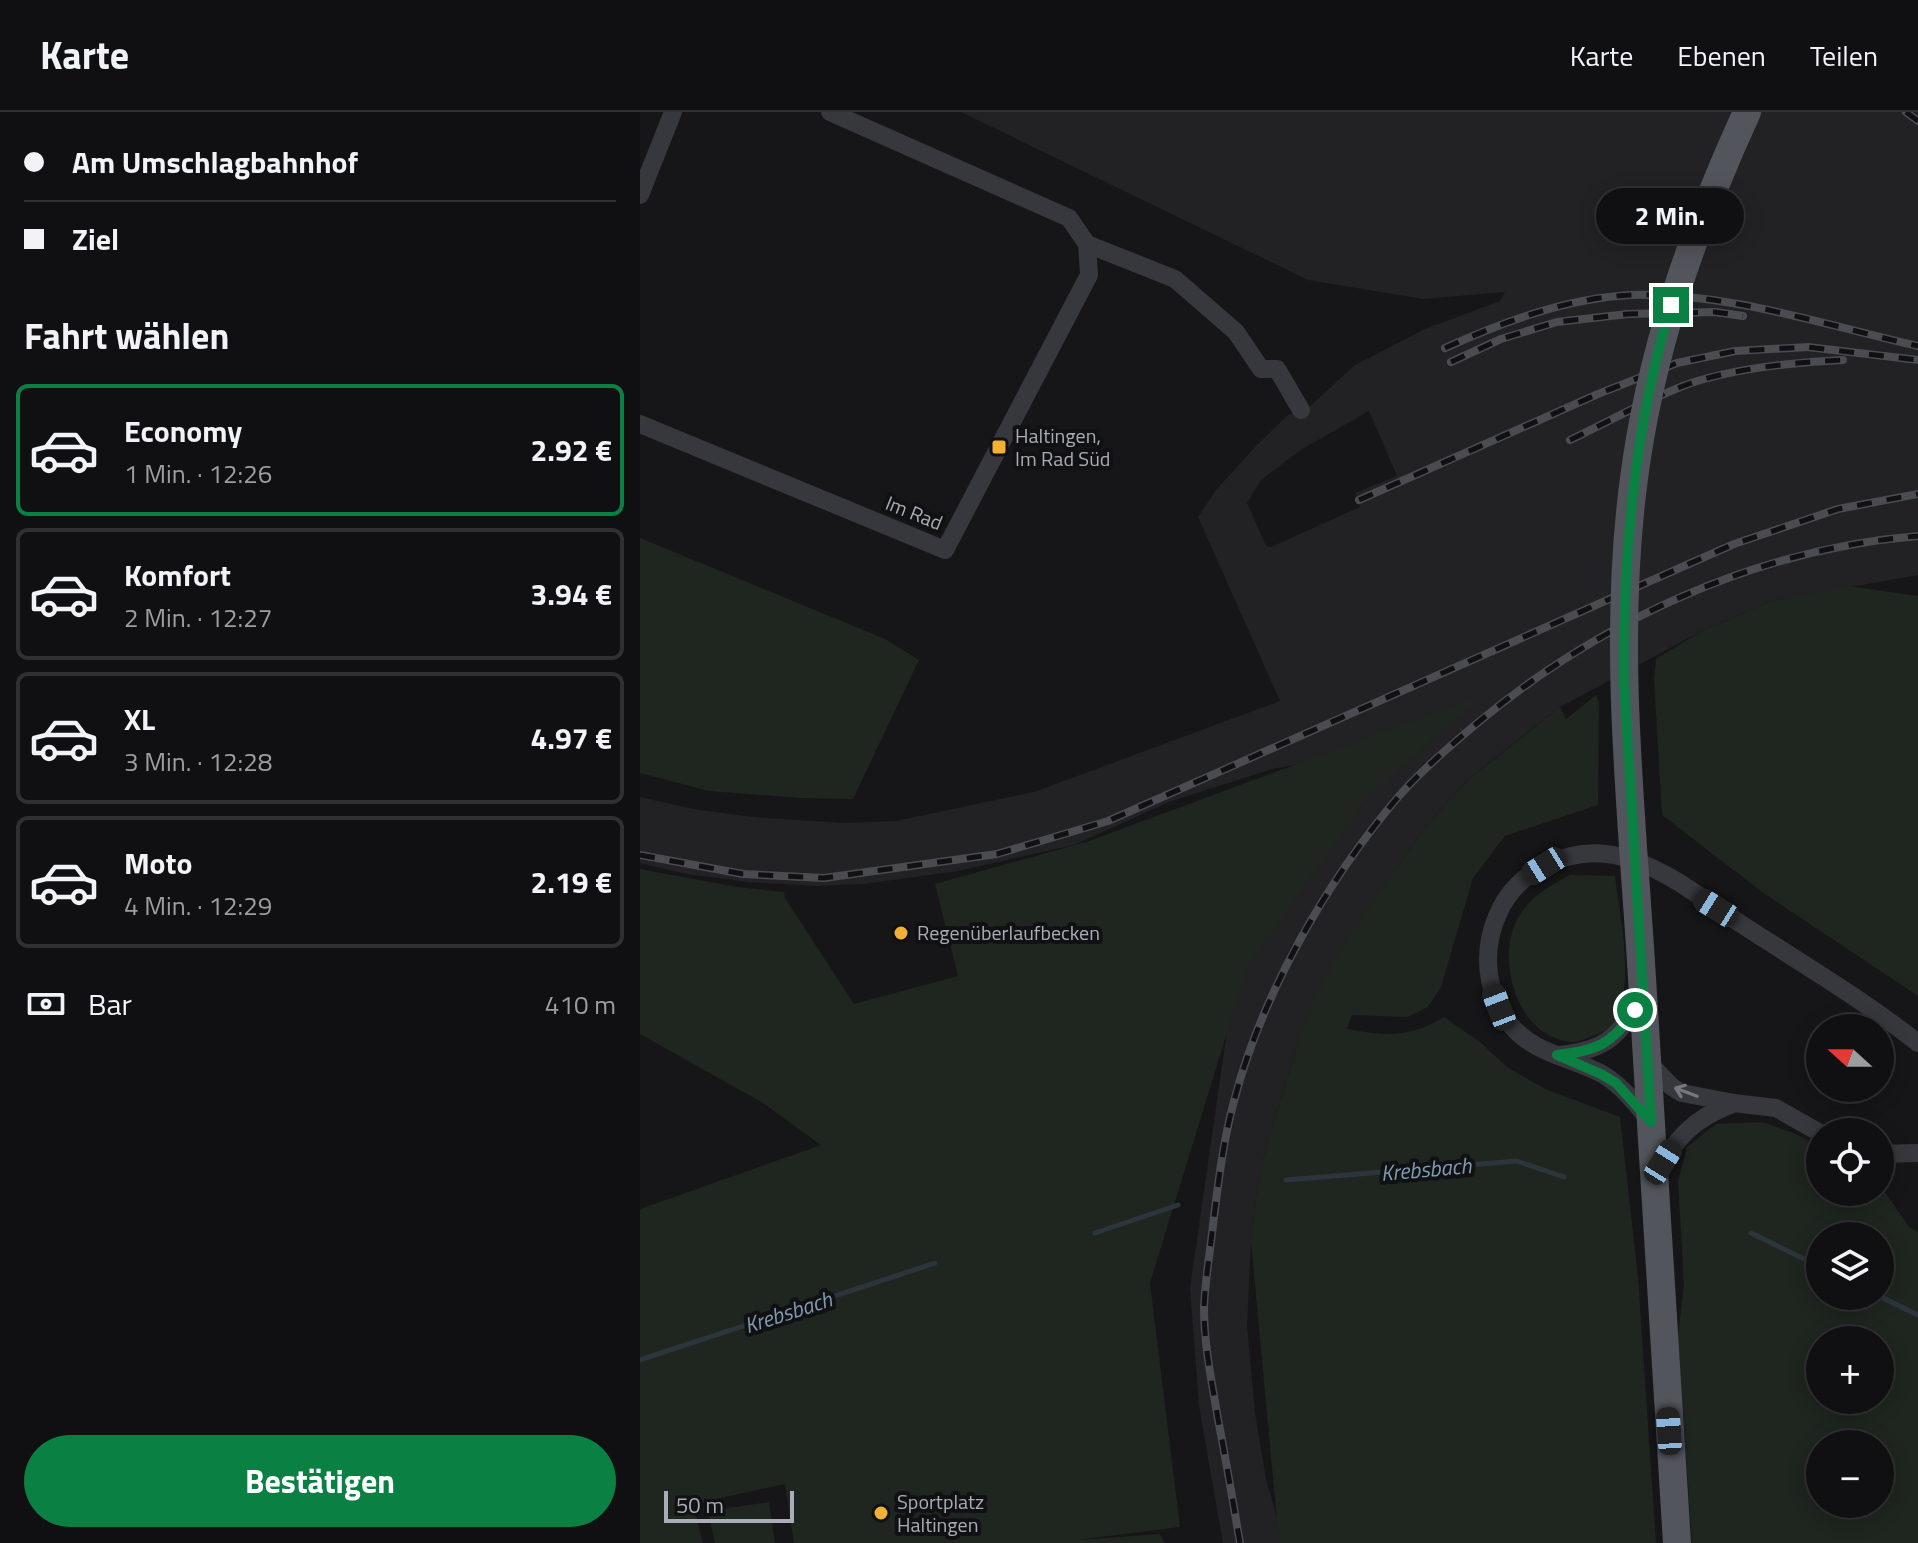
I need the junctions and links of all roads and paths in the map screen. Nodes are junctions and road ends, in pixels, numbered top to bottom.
1 (673, 112) edge
2 (830, 112) edge
3 (1747, 112) edge
4 (640, 195) edge
5 (1087, 244) junction
6 (1301, 410) dead end
7 (640, 424) edge
8 (1643, 996) junction
9 (1918, 1043) edge
10 (1557, 1055) junction
11 (1648, 1062) junction
12 (1734, 1103) junction
13 (1651, 1122) junction
14 (1806, 1125) edge
15 (1918, 1153) edge
16 (1894, 1154) edge
17 (1654, 1176) junction
18 (1677, 1543) edge

1 - 4 street
2 - 5 street
3 - 8 main road, bridge
5 - 6 street
5 - 7 street, Im Rad
8 - 10 street
8 - 11 main road
9 - 10 street
10 - 13 street
12 -> 11 street
11 - 13 main road
12 - 14 street
12 - 17 street
13 - 17 main road
15 - 16 street
17 - 18 main road

